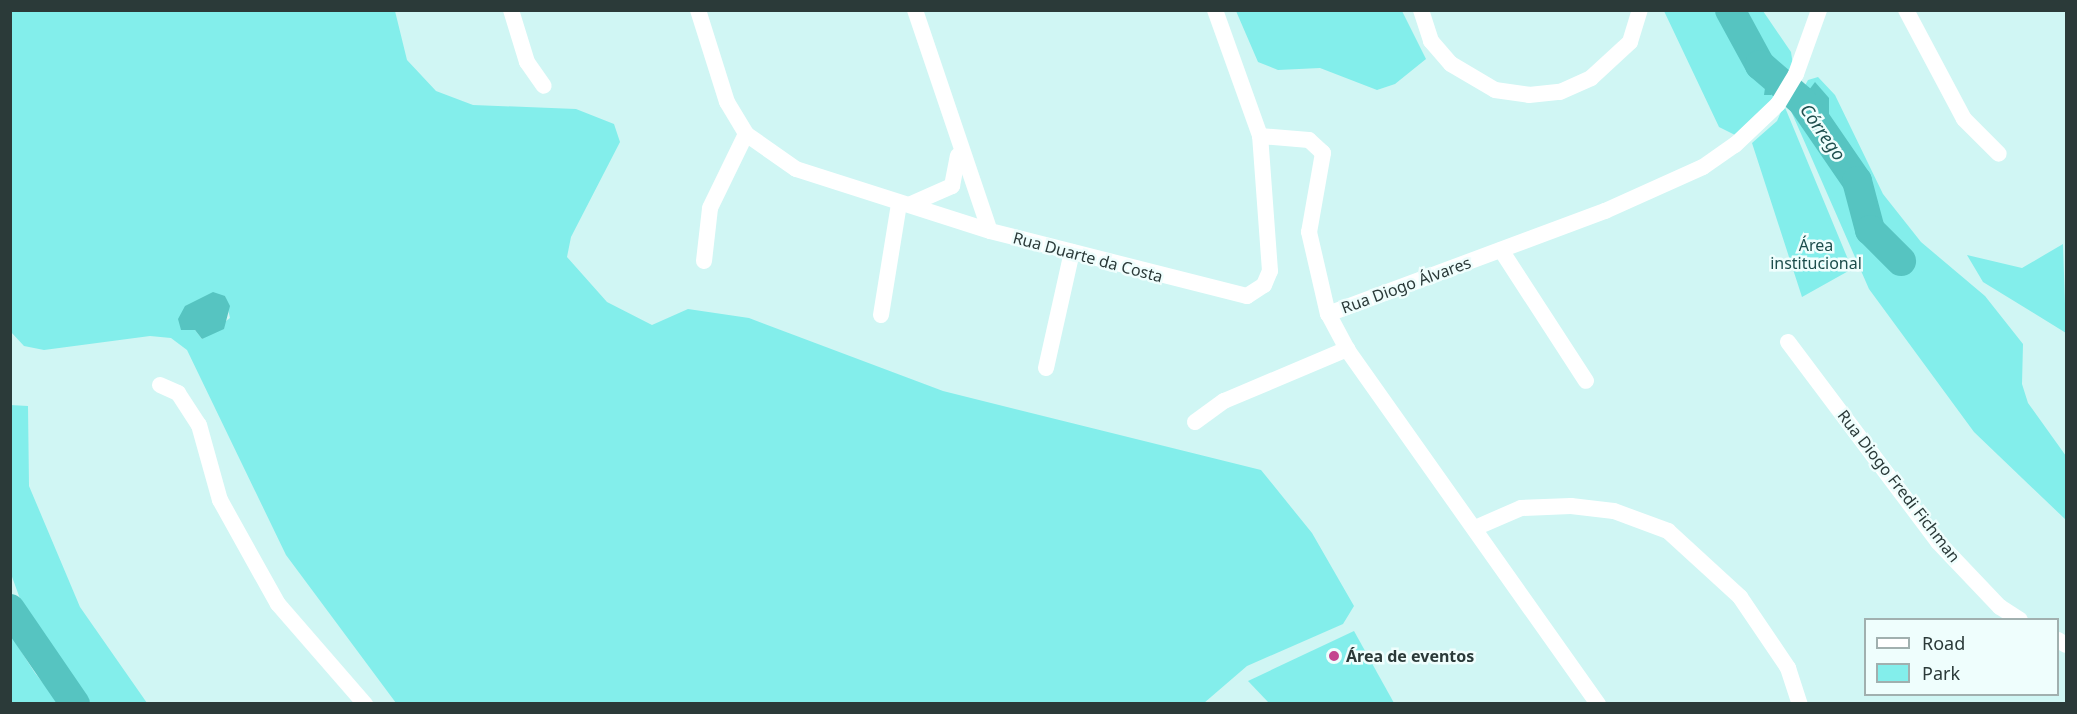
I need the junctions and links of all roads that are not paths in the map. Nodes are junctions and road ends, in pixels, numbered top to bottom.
1 (511, 10) edge
2 (698, 10) edge
3 (915, 10) edge
4 (1215, 10) edge
5 (1421, 10) edge
6 (1640, 10) edge
7 (1819, 10) edge
8 (1906, 10) edge
9 (544, 86) dead end
10 (746, 134) junction
11 (1260, 136) junction
12 (959, 151) junction
13 (1999, 154) dead end
14 (905, 204) junction
15 (990, 231) junction
16 (1501, 250) junction
17 (1072, 252) junction
18 (704, 261) dead end
19 (1328, 314) junction
20 (881, 315) dead end
21 (1788, 342) dead end
22 (1347, 349) junction
23 (1046, 368) dead end
24 (1586, 381) dead end
25 (160, 385) dead end
26 (1195, 422) dead end
27 (1475, 528) junction
28 (2017, 618) edge
29 (364, 704) edge
30 (1598, 704) edge
31 (1800, 704) edge

1 - 9 street
2 - 10 street
3 - 12 street
4 - 11 street, Rua Duarte da Costa
5 - 6 street
7 - 16 street, Rua Diogo Álvares
8 - 13 street
10 - 14 street, Rua Duarte da Costa
10 - 18 street
11 - 17 street, Rua Duarte da Costa
11 - 19 street
12 - 14 street
12 - 15 street
14 - 15 street, Rua Duarte da Costa
14 - 20 street
15 - 17 street, Rua Duarte da Costa
16 - 19 street, Rua Diogo Álvares
16 - 24 street
17 - 23 street
19 - 22 street, Rua Diogo Álvares
21 - 28 street, Rua Diogo Fredi Fichman
22 - 26 street
22 - 27 street, Rua Diogo Álvares
25 - 29 street
27 - 30 street, Rua Diogo Álvares
27 - 31 street

